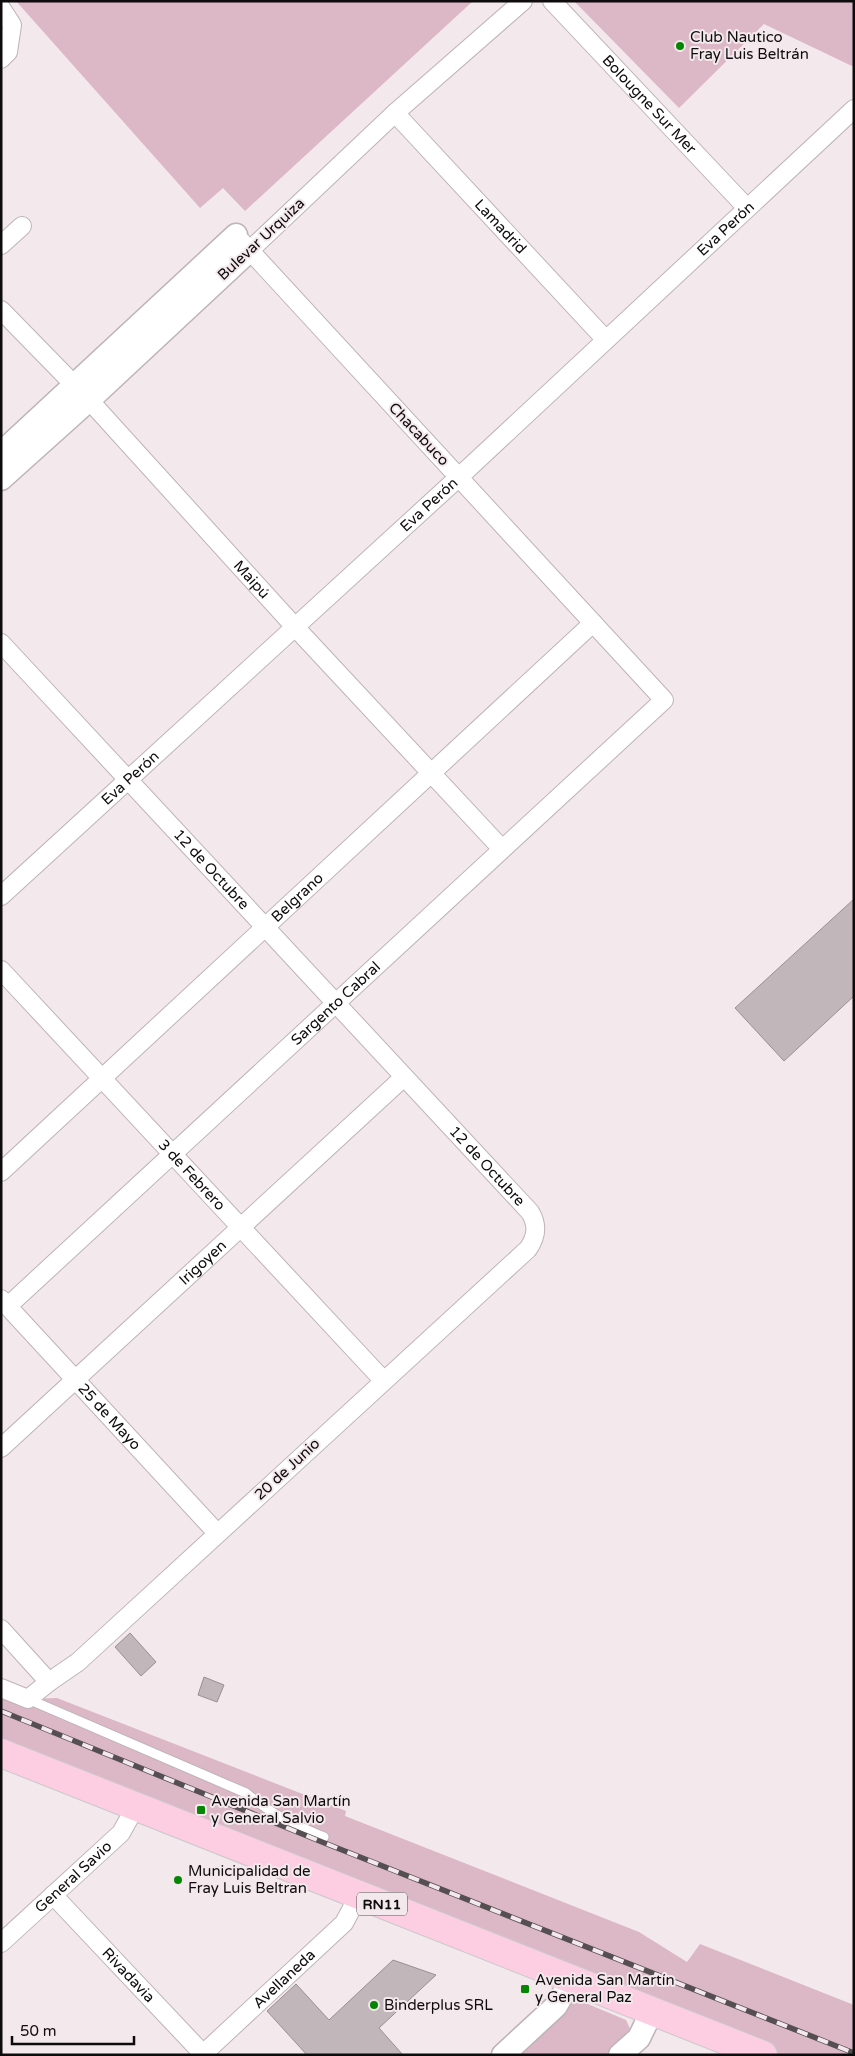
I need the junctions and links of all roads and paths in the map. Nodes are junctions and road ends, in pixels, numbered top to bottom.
1 (523, 1) edge
2 (552, 1) edge
3 (1, 8) edge
4 (5, 56) edge
5 (854, 109) edge
6 (395, 113) junction
7 (747, 208) junction
8 (22, 226) dead end
9 (242, 243) junction
10 (1, 245) edge
11 (1, 310) edge
12 (606, 340) junction
13 (82, 393) junction
14 (1, 453) edge
15 (459, 477) junction
16 (1, 479) edge
17 (593, 623) junction
18 (295, 627) junction
19 (1, 643) edge
20 (664, 700) joint
21 (431, 772) junction
22 (129, 780) junction
23 (502, 849) junction
24 (1, 896) edge
25 (265, 927) junction
26 (1, 970) edge
27 (336, 1003) junction
28 (404, 1077) junction
29 (102, 1078) junction
30 (172, 1154) junction
31 (1, 1172) edge
32 (240, 1228) junction
33 (536, 1231) joint
34 (4, 1303) edge
35 (76, 1379) junction
36 (383, 1380) junction
37 (1, 1448) edge
38 (218, 1533) junction
39 (1, 1629) edge
40 (49, 1682) junction
41 (1, 1688) edge
42 (28, 1699) junction
43 (1, 1753) edge
44 (136, 1806) junction
45 (324, 1836) dead end
46 (53, 1895) junction
47 (359, 1895) junction
48 (1, 1943) edge
49 (572, 1979) junction
50 (652, 2011) junction
51 (203, 2054) edge
52 (503, 2055) edge
53 (620, 2055) edge
54 (763, 2055) edge

1 - 6 street, Bulevar Urquiza
2 - 7 street, Bolougne Sur Mer
3 - 4 street
5 - 7 street, Eva Perón
6 - 9 street, Bulevar Urquiza
6 - 12 street, Lamadrid
7 - 12 street, Eva Perón
8 - 10 street
9 - 13 street, Bulevar Urquiza
9 - 15 street, Chacabuco
11 - 13 street, Maipú
12 - 15 street, Eva Perón
13 - 14 street, Bulevar Urquiza
13 - 16 street, Bulevar Urquiza
13 - 18 street, Maipú
15 - 17 street, Chacabuco
15 - 18 street, Eva Perón
17 - 20 street, Chacabuco
17 - 21 street, Belgrano
18 - 21 street, Maipú
18 - 22 street, Eva Perón
19 - 22 street, 12 de Octubre
20 - 23 street, Sargento Cabral
21 - 23 street, Maipú
21 - 25 street, Belgrano
22 - 24 street, Eva Perón
22 - 25 street, 12 de Octubre
23 - 27 street, Sargento Cabral
25 - 27 street, 12 de Octubre
25 - 29 street, Belgrano
26 - 29 street, 3 de Febrero
27 - 28 street, 12 de Octubre
27 - 30 street, Sargento Cabral
28 - 32 street, Irigoyen
28 - 33 street, 12 de Octubre
29 - 30 street, 3 de Febrero
29 - 31 street, Belgrano
30 - 32 street, 3 de Febrero
30 - 34 street, Sargento Cabral
32 - 35 street, Irigoyen
32 - 36 street, 3 de Febrero
33 - 36 street, 20 de Junio
34 - 35 street, 25 de Mayo
35 - 37 street, Irigoyen
35 - 38 street, 25 de Mayo
36 - 38 street, 20 de Junio
38 - 40 street, 20 de Junio
39 - 40 street
40 - 42 street, 20 de Junio
41 - 42 street
42 - 45 lane
43 - 44 main road, RN11
44 - 46 street, General Savio
44 - 47 main road, RN11
46 - 48 street, General Savio
46 - 51 street, Rivadavia
47 - 49 main road, RN11
47 - 51 street, Avellaneda
49 - 50 main road, RN11
49 - 52 street
50 - 53 street
50 - 54 main road, RN11

